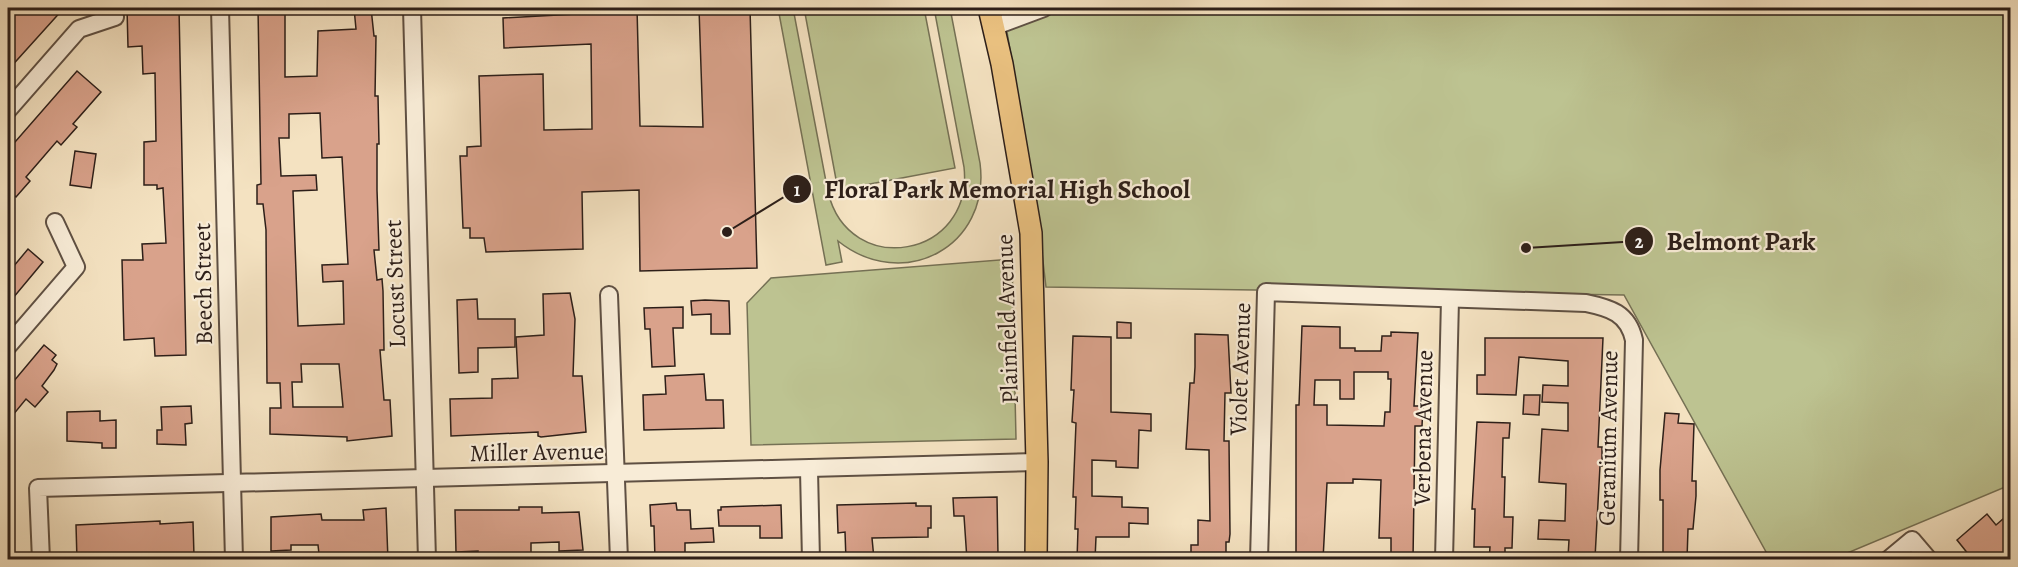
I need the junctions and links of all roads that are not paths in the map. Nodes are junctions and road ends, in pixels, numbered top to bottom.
1 (220, 8) edge
2 (412, 8) edge
3 (1044, 8) edge
4 (115, 17) dead end
5 (991, 17) edge
6 (8, 110) edge
7 (55, 222) dead end
8 (609, 295) dead end
9 (1450, 299) junction
10 (8, 346) edge
11 (1037, 462) junction
12 (809, 470) junction
13 (616, 474) junction
14 (425, 479) junction
15 (231, 484) junction
16 (41, 560) edge
17 (234, 560) edge
18 (427, 560) edge
19 (619, 560) edge
20 (811, 560) edge
21 (1036, 560) edge
22 (1259, 560) edge
23 (1444, 560) edge
24 (1629, 560) edge
25 (1888, 560) edge
26 (1929, 560) edge

1 - 15 street, Beech Street
2 - 14 street, Locust Street
3 - 5 street
4 - 6 street
5 - 11 main road, Plainfield Avenue
7 - 10 street
8 - 13 street
9 - 22 street, Violet Avenue
9 - 23 street, Verbena Avenue
9 - 24 street, Geranium Avenue
11 - 12 street, Miller Avenue
11 - 21 main road, Plainfield Avenue
12 - 13 street, Miller Avenue
12 - 20 street
13 - 14 street, Miller Avenue
13 - 19 street
14 - 15 street, Miller Avenue
14 - 18 street, Locust Street
15 - 16 street, Miller Avenue
15 - 17 street, Beech Street
25 - 26 street

